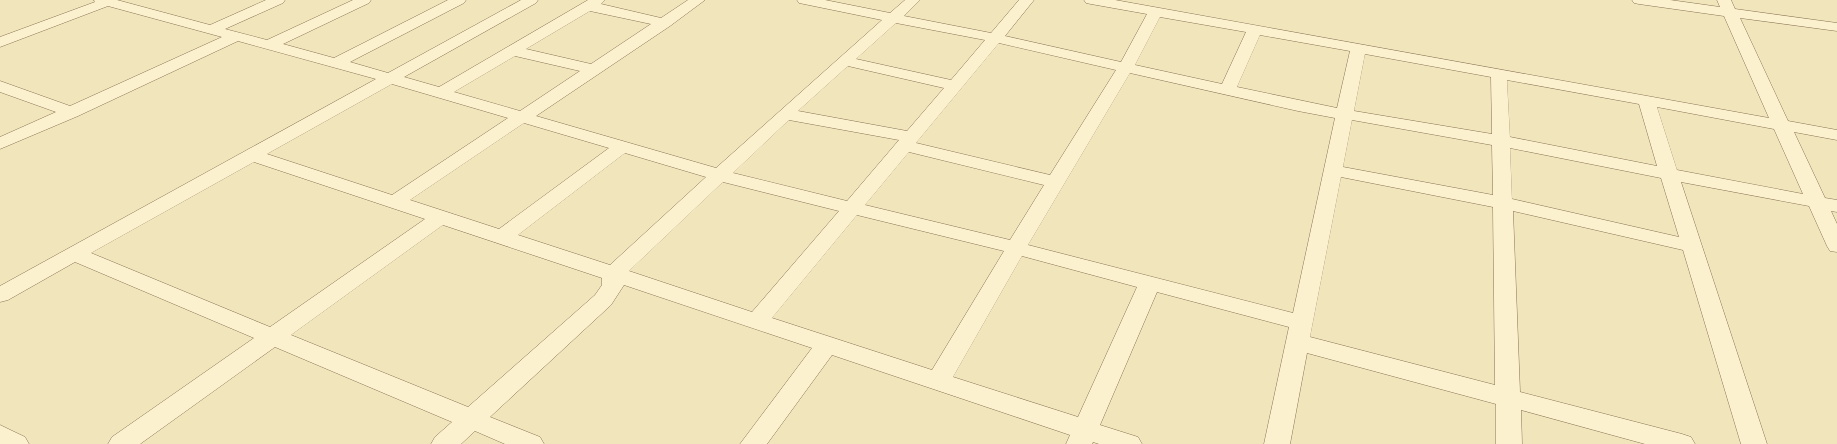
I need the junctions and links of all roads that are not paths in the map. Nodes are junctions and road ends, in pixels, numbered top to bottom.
1 (141, 0) edge
2 (278, 0) edge
3 (364, 0) edge
4 (459, 0) edge
5 (531, 0) edge
6 (698, 0) edge
7 (805, 0) edge
8 (913, 0) edge
9 (1027, 0) edge
10 (1091, 0) edge
11 (1639, 0) edge
12 (104, 1) edge
13 (593, 3) edge
14 (125, 6) junction
15 (1727, 6) edge
16 (1156, 12) junction
17 (893, 17) junction
18 (666, 23) junction
19 (1837, 27) edge
20 (1255, 29) junction
21 (210, 30) junction
22 (235, 37) junction
23 (995, 38) junction
24 (0, 42) edge
25 (267, 46) junction
26 (1358, 48) junction
27 (514, 51) junction
28 (846, 61) junction
29 (334, 64) junction
30 (1126, 66) junction
31 (594, 70) junction
32 (1500, 73) junction
33 (390, 78) junction
34 (0, 86) edge
35 (955, 86) junction
36 (1228, 90) junction
37 (439, 94) junction
38 (1646, 100) junction
39 (72, 112) junction
40 (1344, 113) junction
41 (785, 114) junction
42 (520, 116) junction
43 (1781, 124) junction
44 (1837, 135) edge
45 (908, 141) junction
46 (1500, 141) junction
47 (0, 144) edge
48 (622, 147) junction
49 (252, 155) junction
50 (1332, 170) junction
51 (718, 175) junction
52 (1670, 175) junction
53 (1055, 182) junction
54 (1817, 202) junction
55 (393, 203) junction
56 (1503, 203) junction
57 (1837, 206) edge
58 (852, 209) junction
59 (440, 218) junction
60 (501, 238) junction
61 (1692, 246) junction
62 (1837, 246) edge
63 (1016, 248) junction
64 (74, 254) junction
65 (612, 275) junction
66 (1150, 282) junction
67 (0, 295) edge
68 (756, 322) junction
69 (1300, 332) junction
70 (274, 337) junction
71 (826, 346) junction
72 (938, 381) junction
73 (1508, 399) junction
74 (470, 420) junction
75 (0, 435) edge
76 (1082, 437) edge
77 (16, 444) edge
78 (122, 444) edge
79 (444, 444) edge
80 (531, 444) edge
81 (753, 444) edge
82 (1129, 444) edge
83 (1277, 444) edge
84 (1509, 444) edge
85 (1682, 444) edge
86 (1754, 444) edge

1 - 14 street
2 - 21 street
3 - 25 street
4 - 29 street
5 - 33 street
6 - 18 street
7 - 17 street
8 - 17 street
9 - 23 street
10 - 16 street
11 - 15 street
12 - 14 street
12 - 24 street
13 - 18 street
13 - 27 street
14 - 21 street
15 - 19 street
15 - 43 street
16 - 20 street
16 - 30 street
17 - 23 street
17 - 28 street
18 - 31 street
20 - 26 street
20 - 36 street
21 - 22 street
22 - 25 street
22 - 39 street
23 - 30 street
23 - 35 street
25 - 29 street
26 - 32 street
26 - 40 street
27 - 31 street
27 - 37 street
28 - 35 street
28 - 41 street
29 - 33 street
30 - 36 street
30 - 53 street
31 - 42 street
32 - 38 street
32 - 46 street
33 - 37 street
33 - 49 street
34 - 39 street
35 - 45 street
36 - 40 street
37 - 42 street
38 - 43 street
38 - 52 street
39 - 47 street
40 - 46 street
40 - 50 street
41 - 45 street
41 - 51 street
42 - 48 street
42 - 55 street
43 - 44 street
43 - 54 street
45 - 53 street
45 - 58 street
46 - 52 street
46 - 56 street
48 - 51 street
48 - 60 street
49 - 55 street
49 - 64 street
50 - 56 street
50 - 69 street
51 - 58 street
51 - 65 street
52 - 54 street
52 - 61 street
53 - 63 street
54 - 57 street
54 - 62 street
55 - 59 street
56 - 61 street
56 - 73 street
58 - 63 street
58 - 68 street
59 - 60 street
59 - 70 street
60 - 65 street
61 - 86 street
63 - 66 street
63 - 72 street
64 - 67 street
64 - 70 street
65 - 68 street
65 - 74 street
66 - 69 street
66 - 76 street
68 - 71 street
69 - 73 street
69 - 83 street
70 - 74 street
70 - 78 street
71 - 72 street
71 - 81 street
72 - 76 street
73 - 84 street
73 - 85 street
74 - 79 street
74 - 80 street
75 - 77 street
76 - 82 street

